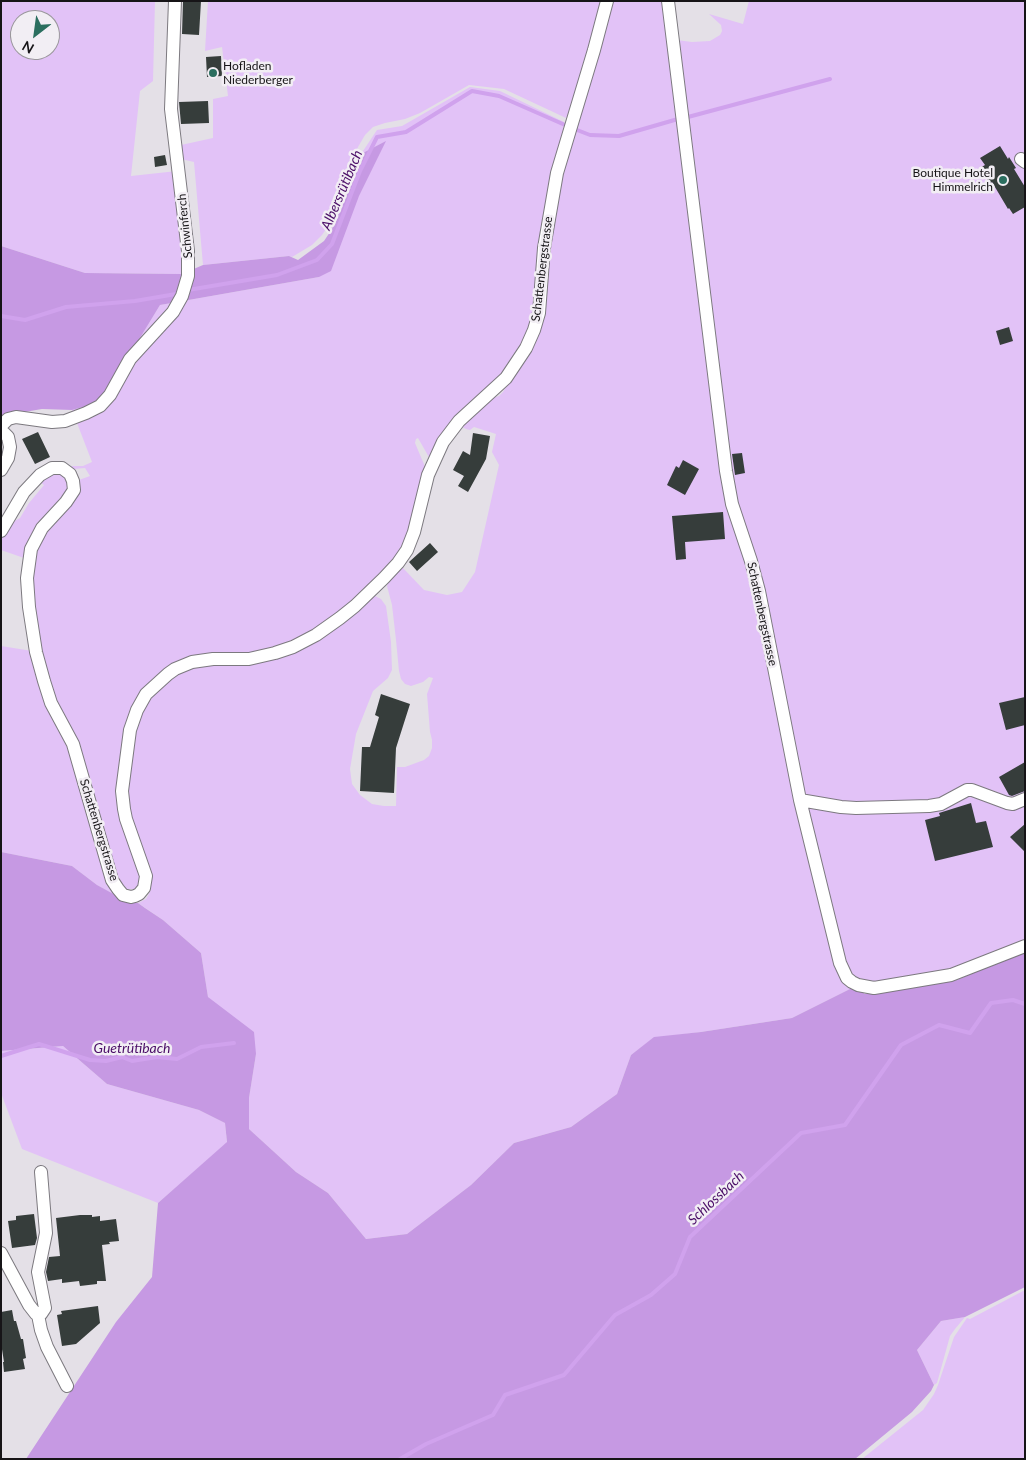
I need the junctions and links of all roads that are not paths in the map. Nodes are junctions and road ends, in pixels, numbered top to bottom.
1 (174, 1) edge
2 (607, 1) edge
3 (668, 1) edge
4 (1, 426) edge
5 (1, 430) edge
6 (1, 470) edge
7 (1, 531) edge
8 (1025, 799) edge
9 (800, 800) junction
10 (1025, 946) edge
11 (41, 1172) dead end
12 (1, 1253) edge
13 (38, 1315) junction
14 (66, 1386) dead end

1 - 4 street, Schwinferch
2 - 7 street, Schattenbergstrasse
3 - 9 street, Schattenbergstrasse
5 - 6 street
8 - 9 street
9 - 10 street, Schattenbergstrasse
11 - 13 street
12 - 13 street
13 - 14 street

